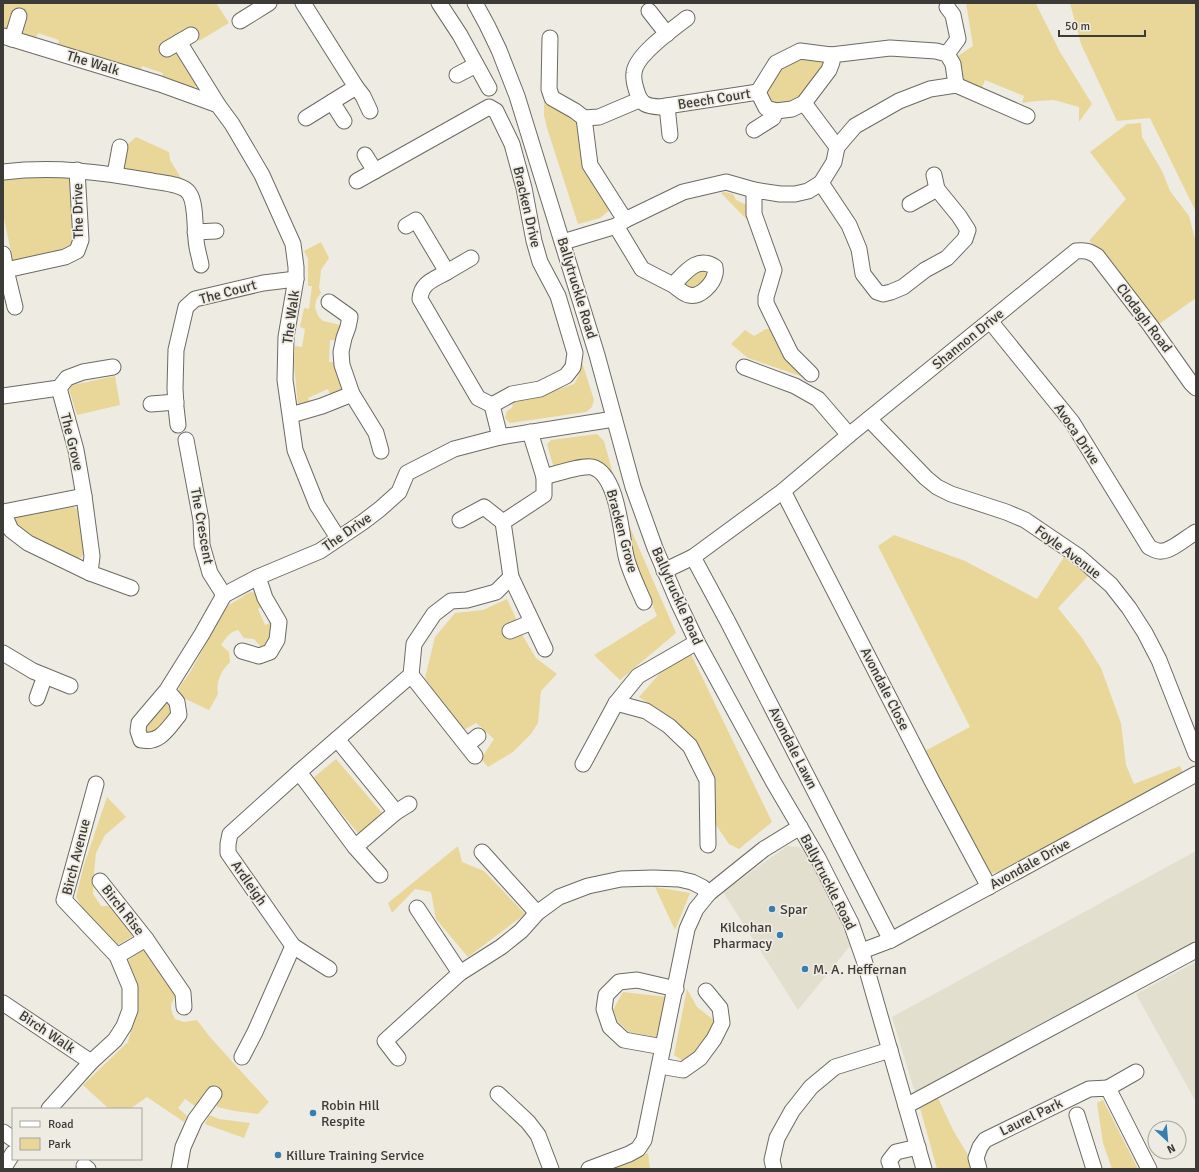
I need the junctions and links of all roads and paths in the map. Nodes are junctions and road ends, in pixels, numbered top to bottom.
1 (268, 3) edge
2 (304, 3) edge
3 (439, 3) edge
4 (475, 3) edge
5 (947, 6) dead end
6 (649, 11) dead end
7 (19, 16) dead end
8 (687, 18) dead end
9 (240, 21) dead end
10 (667, 34) junction
11 (8, 38) edge
12 (550, 38) dead end
13 (179, 42) dead end
14 (947, 54) junction
15 (831, 55) junction
16 (476, 64) junction
17 (456, 75) dead end
18 (956, 85) junction
19 (356, 87) junction
20 (489, 88) dead end
21 (758, 92) junction
22 (639, 100) junction
23 (332, 102) junction
24 (804, 103) junction
25 (218, 105) junction
26 (667, 106) junction
27 (370, 111) dead end
28 (776, 111) junction
29 (1027, 116) dead end
30 (306, 118) dead end
31 (584, 118) junction
32 (344, 121) dead end
33 (754, 130) dead end
34 (670, 135) dead end
35 (120, 147) dead end
36 (837, 147) junction
37 (365, 155) dead end
38 (77, 170) junction
39 (375, 171) junction
40 (3, 172) edge
41 (115, 174) junction
42 (357, 181) dead end
43 (821, 183) junction
44 (754, 190) junction
45 (910, 204) dead end
46 (620, 223) junction
47 (406, 226) dead end
48 (216, 231) dead end
49 (195, 232) junction
50 (563, 242) junction
51 (1089, 251) joint
52 (3, 254) edge
53 (471, 258) dead end
54 (201, 265) dead end
55 (6, 270) junction
56 (447, 272) junction
57 (296, 279) junction
58 (673, 285) dead end
59 (329, 302) dead end
60 (15, 307) dead end
61 (990, 321) junction
62 (113, 367) dead end
63 (744, 367) dead end
64 (811, 374) dead end
65 (58, 388) junction
66 (1196, 388) edge
67 (352, 394) junction
68 (3, 396) edge
69 (176, 402) junction
70 (152, 404) dead end
71 (492, 405) junction
72 (291, 415) junction
73 (614, 419) junction
74 (869, 419) junction
75 (178, 426) dead end
76 (530, 432) junction
77 (849, 435) junction
78 (500, 437) junction
79 (186, 440) dead end
80 (381, 451) dead end
81 (544, 476) junction
82 (783, 491) junction
83 (84, 496) junction
84 (3, 512) edge
85 (460, 520) dead end
86 (504, 522) junction
87 (1196, 532) edge
88 (338, 538) junction
89 (693, 557) junction
90 (664, 571) junction
91 (90, 573) junction
92 (258, 577) junction
93 (511, 577) junction
94 (131, 588) dead end
95 (224, 595) junction
96 (644, 602) dead end
97 (532, 622) junction
98 (510, 631) dead end
99 (697, 642) junction
100 (545, 649) dead end
101 (242, 651) dead end
102 (3, 653) edge
103 (410, 675) junction
104 (45, 676) junction
105 (70, 686) dead end
106 (167, 690) dead end
107 (37, 698) dead end
108 (616, 703) junction
109 (478, 736) dead end
110 (337, 739) junction
111 (1196, 754) edge
112 (583, 764) dead end
113 (299, 772) junction
114 (1196, 774) edge
115 (96, 784) dead end
116 (800, 827) junction
117 (708, 845) dead end
118 (355, 847) junction
119 (482, 852) dead end
120 (380, 875) dead end
121 (100, 881) dead end
122 (989, 887) junction
123 (709, 893) junction
124 (417, 908) dead end
125 (537, 913) junction
126 (146, 939) junction
127 (891, 940) junction
128 (293, 946) junction
129 (1196, 950) edge
130 (862, 951) junction
131 (116, 956) junction
132 (329, 969) dead end
133 (460, 973) junction
134 (676, 989) junction
135 (706, 991) dead end
136 (3, 1003) edge
137 (184, 1007) dead end
138 (664, 1047) junction
139 (890, 1050) junction
140 (242, 1057) dead end
141 (398, 1058) dead end
142 (91, 1062) junction
143 (660, 1066) junction
144 (1136, 1072) dead end
145 (1108, 1088) junction
146 (214, 1094) dead end
147 (498, 1094) dead end
148 (906, 1106) junction
149 (50, 1108) edge
150 (1078, 1115) dead end
151 (3, 1132) edge
152 (12, 1138) edge
153 (918, 1147) junction
154 (12, 1155) edge
155 (3, 1169) edge
156 (179, 1169) edge
157 (551, 1169) edge
158 (589, 1169) edge
159 (774, 1169) edge
160 (892, 1169) edge
161 (924, 1169) edge
162 (978, 1169) edge
163 (1094, 1169) edge
164 (1148, 1169) edge

1 - 9 street
2 - 19 street
3 - 16 street
4 - 50 street, Ballytruckle Road
5 - 14 street
6 - 10 street
7 - 11 street, The Walk
8 - 10 street
10 - 22 street
11 - 25 street, The Walk
12 - 31 street
13 - 25 street, The Walk
14 - 15 street
14 - 18 street
15 - 21 street
15 - 24 street
16 - 17 street
16 - 20 street
18 - 29 street
18 - 36 street
19 - 23 street
19 - 27 street
21 - 26 street, Beech Court
21 - 28 street, Beech Court
22 - 26 street, Beech Court
22 - 31 street
23 - 30 street
23 - 32 street
24 - 28 street
24 - 36 street
25 - 57 street, The Walk
26 - 34 street, Beech Court
28 - 33 street
31 - 46 street
35 - 41 street
36 - 43 street
37 - 39 street
38 - 40 street, The Drive
38 - 41 street, The Drive
38 - 55 street, The Drive
39 - 42 street, Bracken Drive
39 - 71 street, Bracken Drive
41 - 49 street, The Drive
43 - 44 street
43 - 45 street
44 - 46 street
44 - 64 street
46 - 50 street
46 - 58 street
47 - 56 street
48 - 49 street
49 - 54 street, The Drive
50 - 73 street, Ballytruckle Road
51 - 61 street, Shannon Drive
51 - 66 street, Clodagh Road
52 - 55 street
53 - 56 street
55 - 60 street
56 - 71 street
57 - 69 street, The Court
57 - 72 street, The Walk
59 - 67 street
61 - 74 street, Shannon Drive
61 - 87 street, Avoca Drive
62 - 65 street
63 - 77 street
65 - 68 street
65 - 83 street, The Grove
67 - 72 street
67 - 80 street
69 - 70 street
69 - 75 street, The Court
71 - 78 street
72 - 88 street, The Walk
73 - 76 street, The Drive
73 - 90 street, Ballytruckle Road
74 - 77 street, Shannon Drive
74 - 111 street, Foyle Avenue
76 - 78 street, The Drive
76 - 81 street
77 - 82 street, Shannon Drive
78 - 88 street, The Drive
79 - 95 street, The Crescent
81 - 86 street
81 - 96 street, Bracken Grove
82 - 89 street, Shannon Drive
82 - 122 street, Avondale Close
83 - 84 street
83 - 91 street, The Grove
84 - 91 street
85 - 86 street
86 - 93 street
88 - 92 street, The Drive
89 - 90 street, Shannon Drive
89 - 127 street, Avondale Lawn
90 - 99 street, Ballytruckle Road
91 - 94 street
92 - 95 street, The Drive
92 - 101 street
93 - 97 street
93 - 103 street
95 - 106 street
97 - 98 street
97 - 100 street
99 - 108 street
99 - 116 street, Ballytruckle Road
102 - 104 street
103 - 109 street
103 - 110 street, Ardleigh
104 - 105 street
104 - 107 street
108 - 112 street
108 - 117 street
110 - 113 street, Ardleigh
110 - 118 street
113 - 118 street
113 - 128 street, Ardleigh
114 - 122 street, Avondale Drive
115 - 131 street, Birch Avenue
116 - 123 street
116 - 130 street, Ballytruckle Road
118 - 120 street
119 - 125 street
121 - 126 street, Birch Rise
122 - 127 street, Avondale Drive
123 - 125 street
123 - 134 street
124 - 133 street
125 - 133 street
126 - 131 street, Birch Rise
126 - 137 street, Birch Rise
127 - 130 street, Avondale Drive
128 - 132 street, Ardleigh
128 - 140 street
129 - 148 street
130 - 139 street, Ballytruckle Road
131 - 142 street, Birch Avenue
133 - 141 street
134 - 138 street
134 - 138 street
135 - 143 street
136 - 142 street, Birch Walk
138 - 143 street
139 - 148 street, Ballytruckle Road
139 - 159 street
142 - 149 street, Birch Avenue
143 - 158 street
144 - 145 street, Laurel Park
145 - 162 street, Laurel Park
145 - 164 street
146 - 156 street
147 - 157 street
148 - 153 street, Ballytruckle Road
150 - 163 street, Laurel Park
151 - 152 street
153 - 160 street
153 - 161 street, Ballytruckle Road
154 - 155 street

